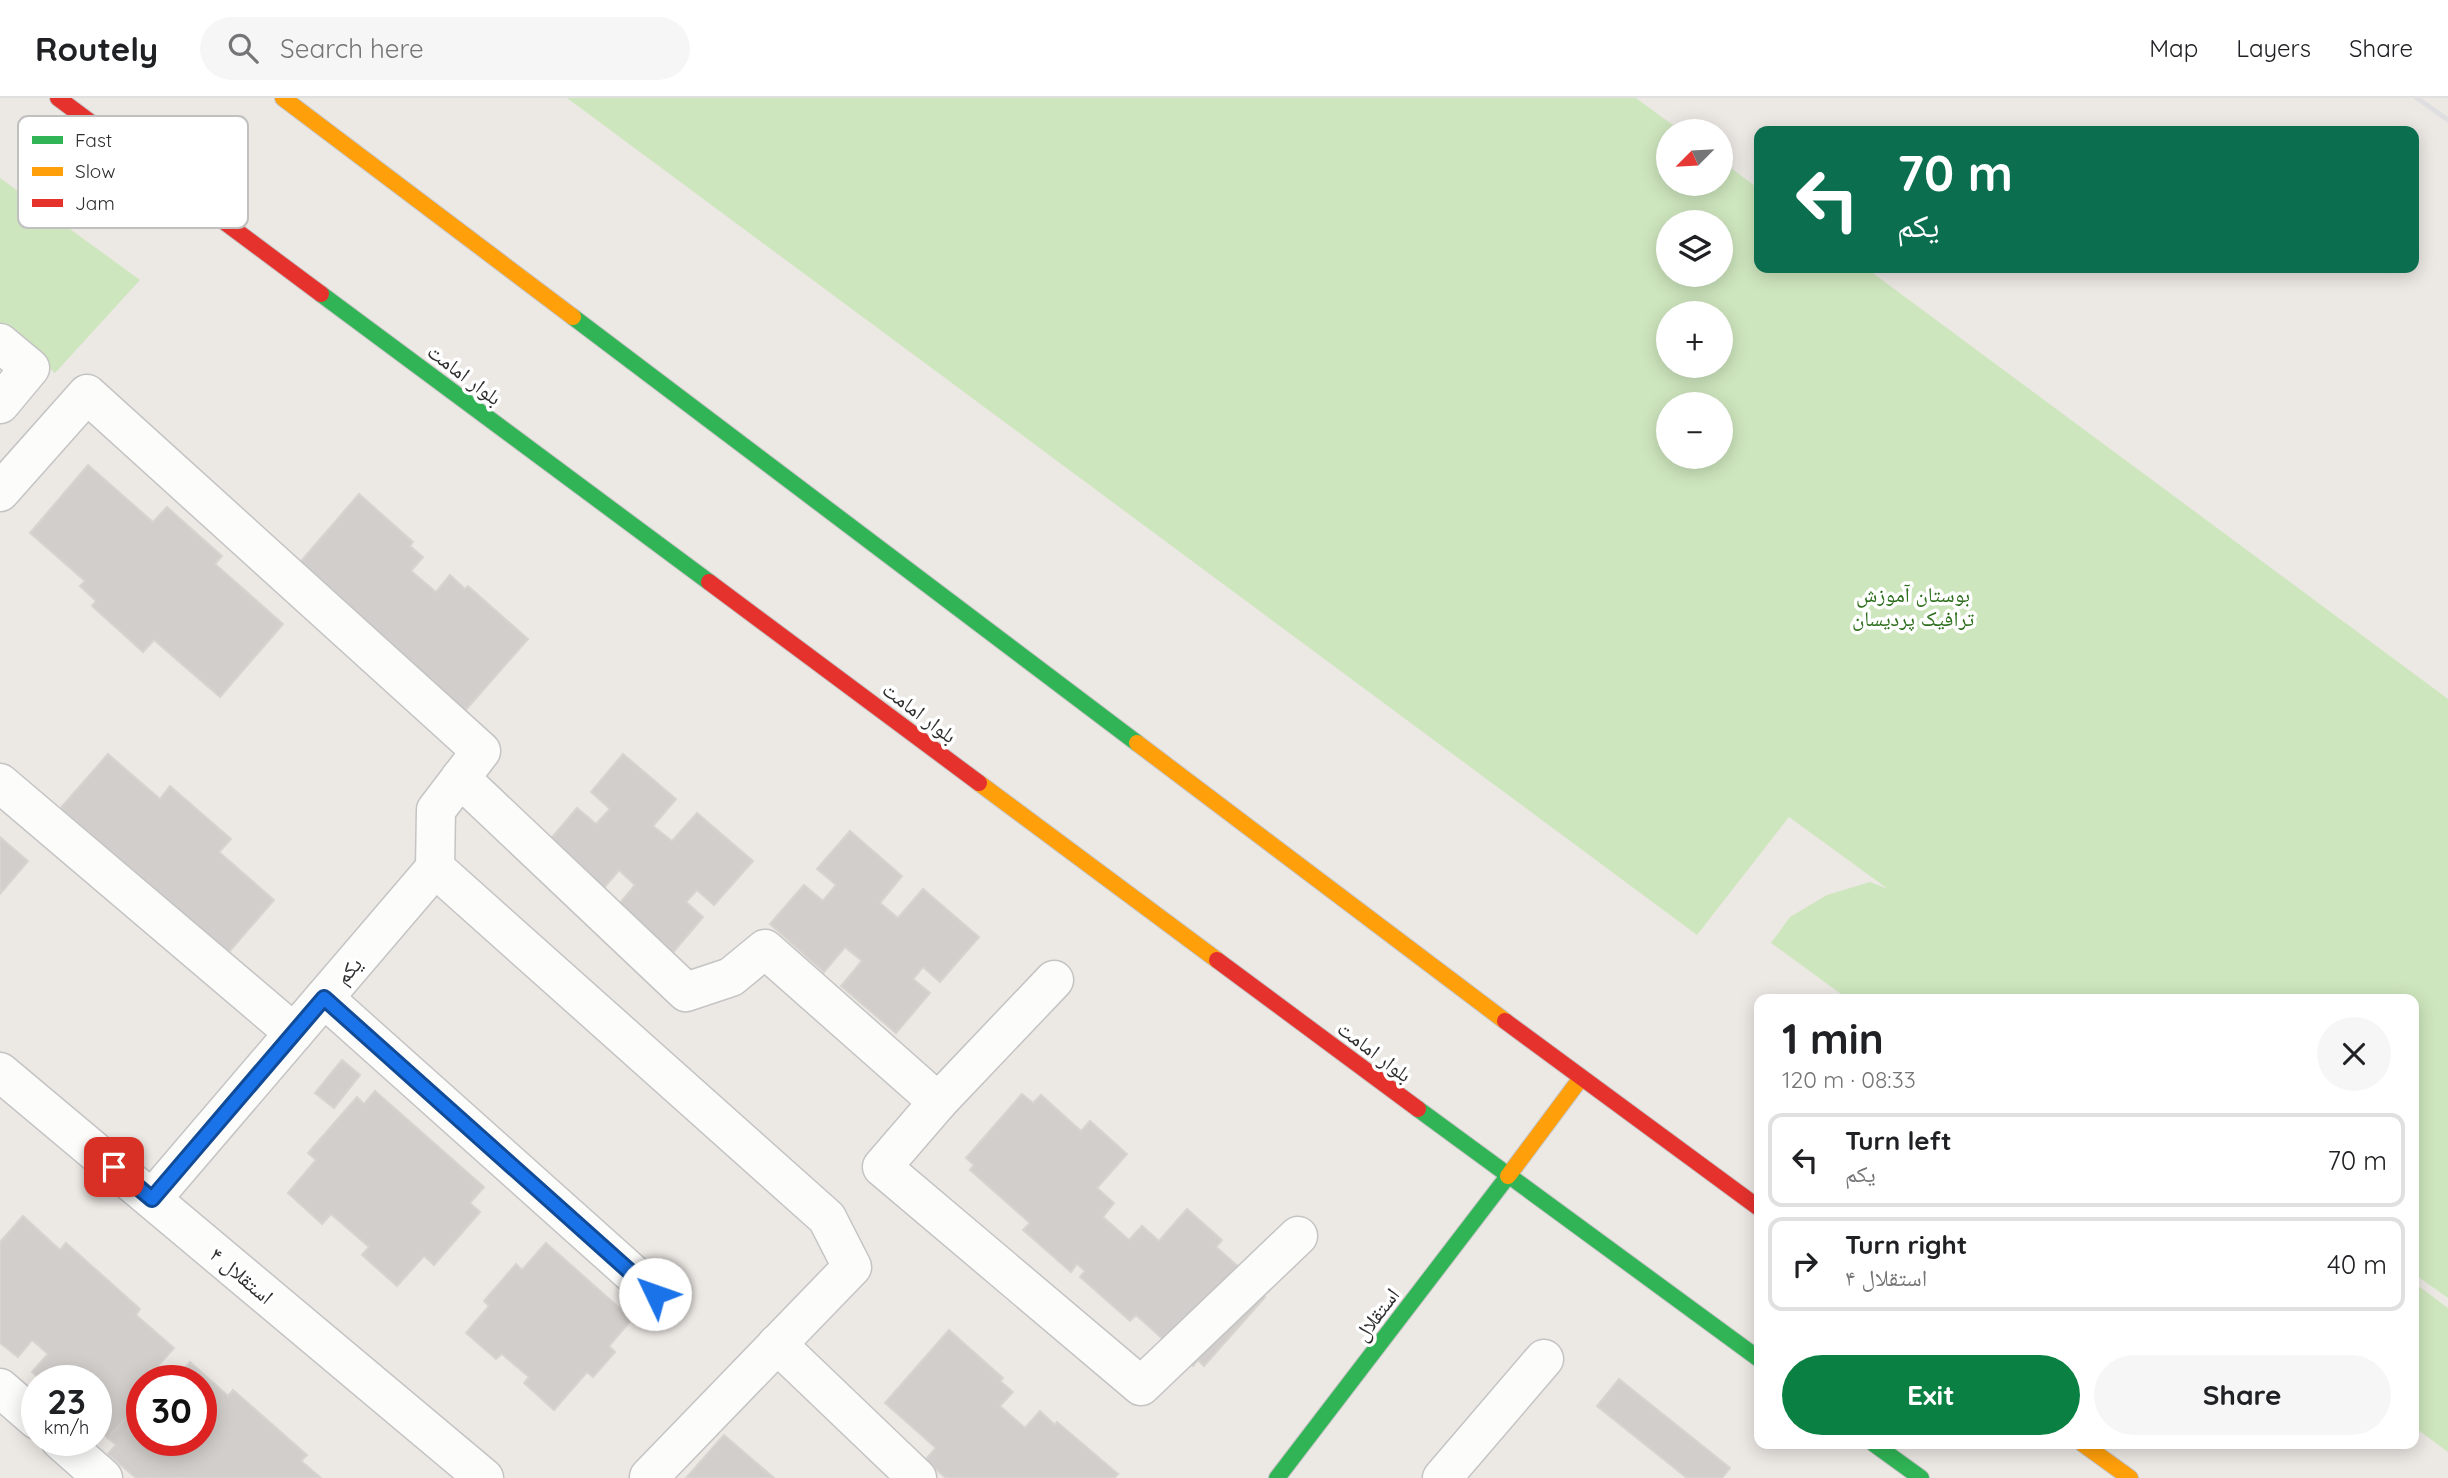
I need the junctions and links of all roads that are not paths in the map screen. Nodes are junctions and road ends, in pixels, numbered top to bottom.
1 (58, 98) edge
2 (283, 98) edge
3 (82, 116) edge
4 (233, 228) edge
5 (0, 343) edge
6 (0, 404) edge
7 (0, 492) edge
8 (460, 778) junction
9 (0, 783) edge
10 (435, 868) junction
11 (1054, 980) dead end
12 (324, 998) junction
13 (294, 1033) junction
14 (0, 1072) edge
15 (1581, 1078) junction
16 (938, 1102) junction
17 (1508, 1175) junction
18 (152, 1199) junction
19 (1754, 1204) edge
20 (1298, 1236) dead end
21 (655, 1294) dead end
22 (777, 1344) junction
23 (1754, 1355) edge
24 (1544, 1359) dead end
25 (0, 1388) edge
26 (21, 1406) edge
27 (1881, 1449) edge
28 (2090, 1449) edge
29 (78, 1456) edge
30 (649, 1477) edge
31 (103, 1478) edge
32 (484, 1478) edge
33 (917, 1478) edge
34 (1277, 1478) edge
35 (1442, 1478) edge
36 (1921, 1478) edge
37 (2130, 1478) edge

1 - 3 main road, بلوار امامت
2 - 15 main road
4 - 17 main road, بلوار امامت
5 - 6 street
7 - 8 street
8 - 10 street
8 - 16 street
9 - 13 street
10 - 12 street, یکم
10 - 22 street
11 - 16 street
12 - 13 street, یکم
12 - 21 street
13 - 18 street, یکم
14 - 18 street, استقلال ۴
15 - 17 main road, استقلال
15 - 19 main road
16 - 20 street
17 - 23 main road, بلوار امامت
17 - 34 main road, استقلال
18 - 32 street, استقلال ۴
22 - 30 street
22 - 33 street
24 - 35 street
25 - 26 street
27 - 36 main road
28 - 37 main road
29 - 31 street

